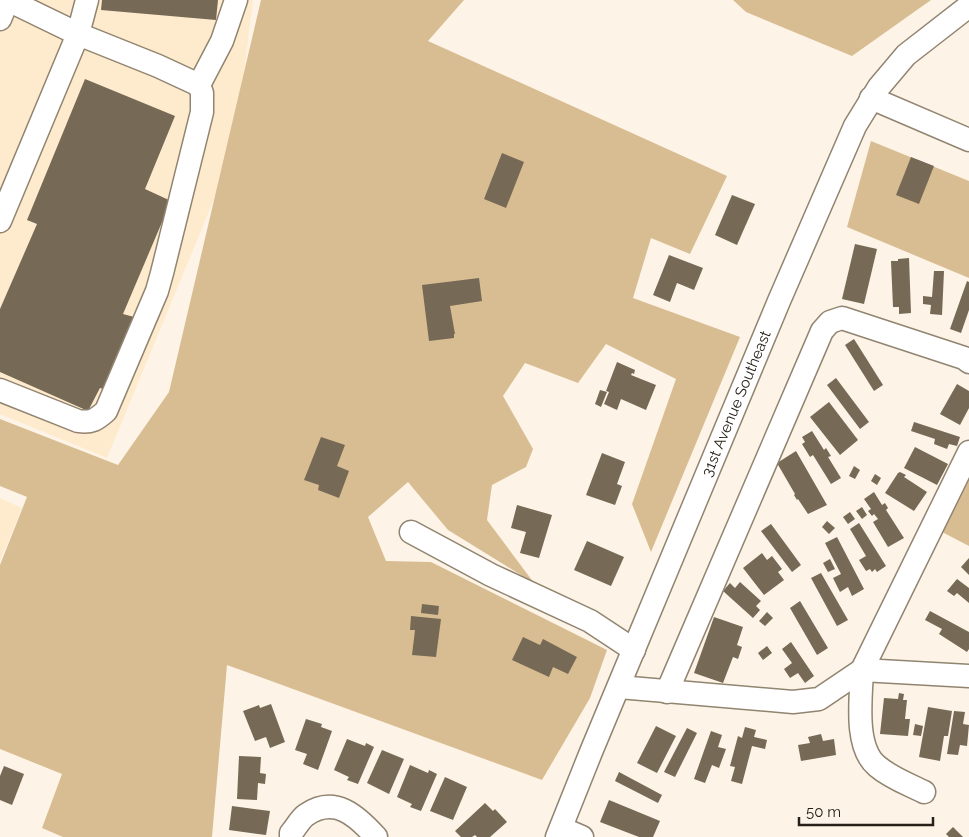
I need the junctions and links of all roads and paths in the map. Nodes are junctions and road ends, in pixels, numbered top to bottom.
1 (8, 0) edge
2 (87, 0) edge
3 (236, 0) edge
4 (969, 6) edge
5 (0, 19) edge
6 (78, 34) junction
7 (199, 84) junction
8 (871, 98) junction
9 (969, 140) edge
10 (0, 221) edge
11 (969, 362) edge
12 (0, 390) edge
13 (969, 452) edge
14 (411, 532) dead end
15 (634, 650) junction
16 (862, 670) junction
17 (969, 676) edge
18 (618, 687) junction
19 (666, 692) junction
20 (924, 792) dead end
21 (559, 833) edge
22 (291, 837) edge
23 (376, 837) edge
24 (582, 837) edge

1 - 5 street
1 - 6 street
2 - 6 street
3 - 7 street
4 - 8 street, 31st Avenue Southeast
6 - 7 street
6 - 10 street
7 - 12 street
8 - 9 street
8 - 15 street, 31st Avenue Southeast
11 - 19 street
13 - 16 street
14 - 15 street
15 - 18 street, 31st Avenue Southeast
16 - 17 street
16 - 19 street
16 - 20 street
18 - 19 street
18 - 21 street, 31st Avenue Southeast
21 - 24 street
22 - 23 street

